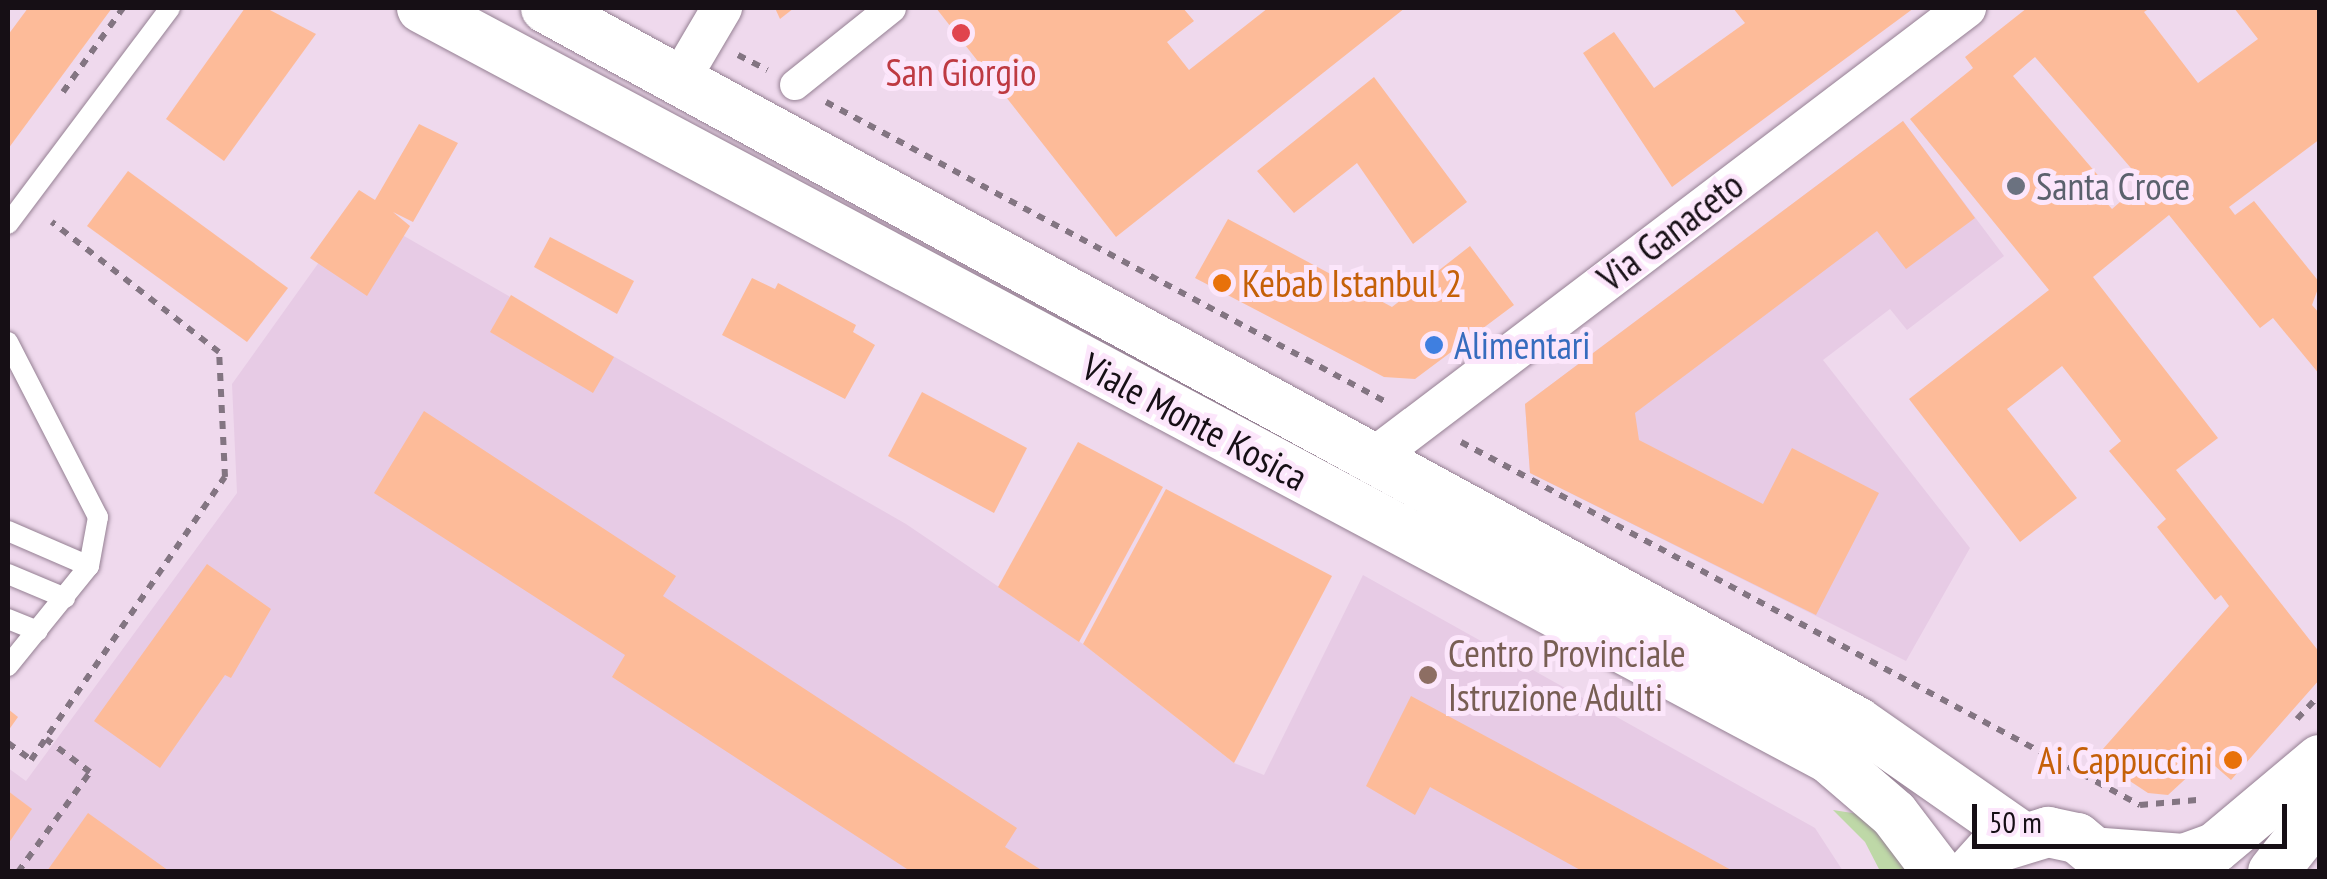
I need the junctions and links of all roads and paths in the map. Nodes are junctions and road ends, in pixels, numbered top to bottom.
1 (170, 8) edge
2 (422, 8) edge
3 (546, 8) edge
4 (892, 8) edge
5 (1966, 8) edge
6 (713, 23) edge
7 (679, 80) junction
8 (795, 85) junction
9 (8, 224) edge
10 (50, 226) dead end
11 (8, 342) edge
12 (1420, 421) junction
13 (1376, 456) junction
14 (8, 531) edge
15 (89, 566) junction
16 (8, 574) edge
17 (64, 598) junction
18 (8, 619) edge
19 (38, 631) junction
20 (10, 659) edge
21 (46, 739) junction
22 (8, 743) edge
23 (2320, 760) edge
24 (2268, 809) junction
25 (2320, 813) edge
26 (2018, 835) junction
27 (2111, 862) edge
28 (2206, 865) edge
29 (18, 872) edge
30 (1938, 872) edge
31 (1971, 872) edge
32 (2272, 872) edge

1 - 9 lane
2 - 30 street, Viale Monte Kosica
3 - 7 street, Viale Monte Kosica
4 - 8 street
5 - 12 street, Via Ganaceto
6 - 7 street
6 - 8 path
7 - 13 street, Viale Monte Kosica
8 - 12 path
10 - 21 path
11 - 15 lane
12 - 13 street, Via Ganaceto
12 - 24 path
13 - 26 street, Viale Monte Kosica
14 - 15 lane
15 - 17 lane
16 - 17 lane
17 - 19 lane
18 - 19 lane
19 - 20 lane
21 - 22 path
21 - 29 path
23 - 24 street
24 - 28 street
25 - 32 street
26 - 27 street
26 - 31 street
27 - 28 street

